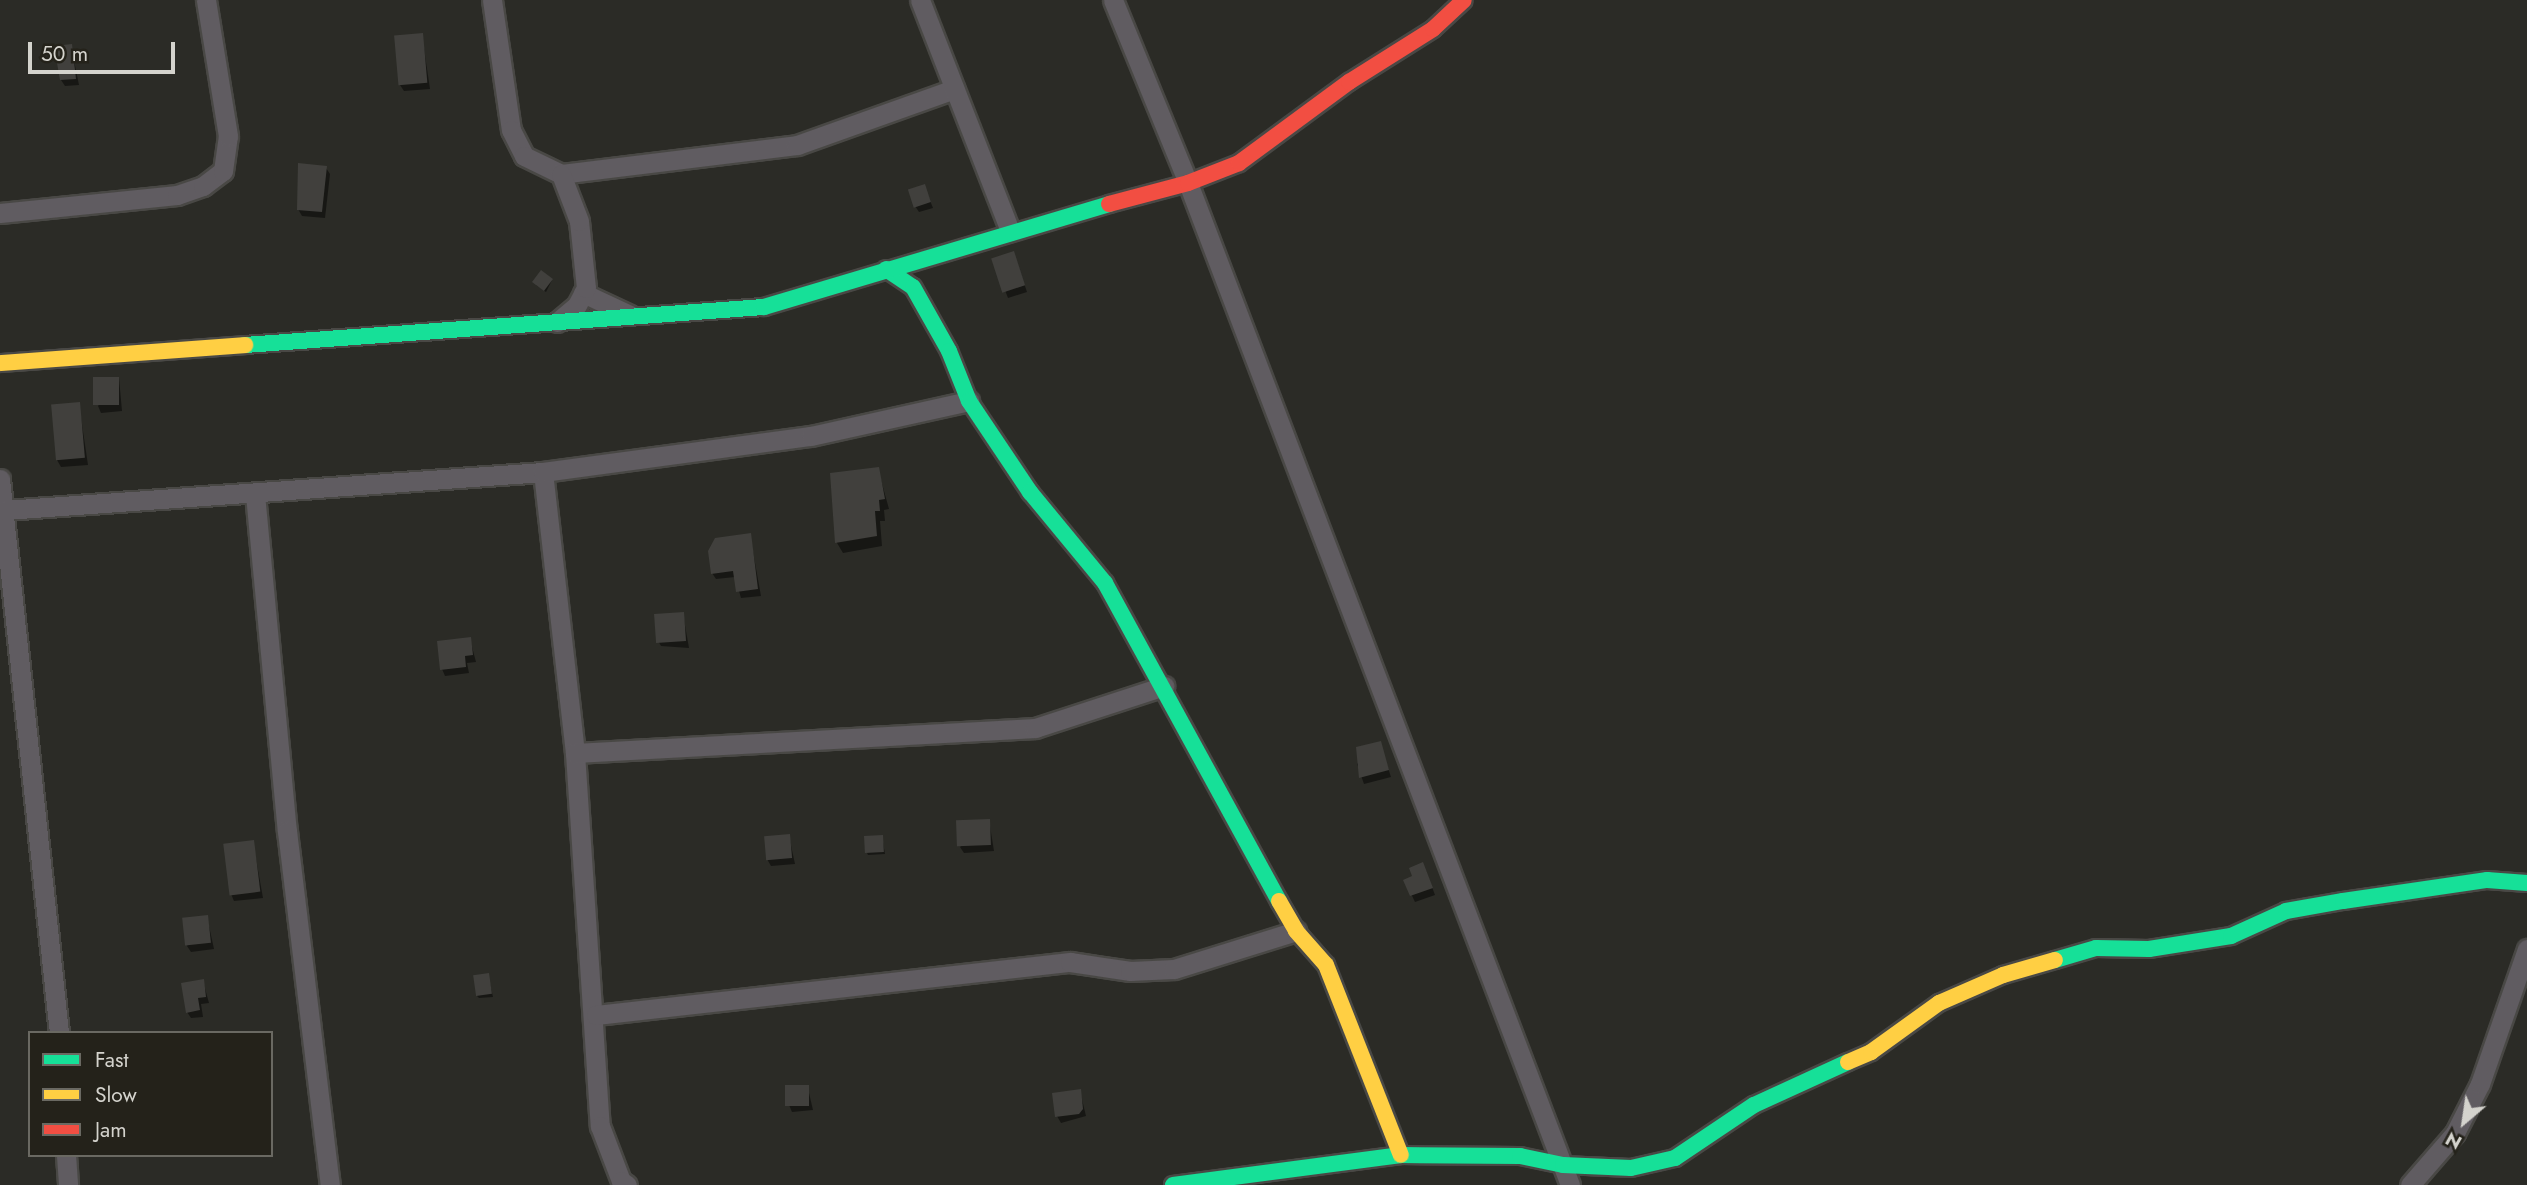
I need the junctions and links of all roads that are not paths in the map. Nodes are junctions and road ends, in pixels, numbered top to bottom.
1 (206, 0) edge
2 (492, 0) edge
3 (920, 0) edge
4 (1113, 0) edge
5 (1464, 0) edge
6 (954, 89) junction
7 (561, 174) junction
8 (1188, 183) junction
9 (0, 213) edge
10 (1010, 231) junction
11 (886, 270) junction
12 (583, 293) junction
13 (633, 317) junction
14 (557, 322) junction
15 (0, 363) edge
16 (969, 401) junction
17 (543, 472) junction
18 (0, 479) edge
19 (255, 494) junction
20 (5, 510) junction
21 (1164, 686) junction
22 (575, 753) junction
23 (2527, 883) edge
24 (1296, 931) junction
25 (2527, 948) edge
26 (596, 1015) junction
27 (59, 1031) edge
28 (1401, 1155) junction
29 (66, 1157) edge
30 (1563, 1165) junction
31 (68, 1185) edge
32 (330, 1185) edge
33 (627, 1185) edge
34 (1173, 1185) edge
35 (1570, 1185) edge
36 (2410, 1185) edge

1 - 9 street
2 - 7 street
3 - 6 street
4 - 8 street
5 - 8 street
6 - 7 street
6 - 10 street
7 - 12 street
8 - 10 street
8 - 30 street
10 - 11 street
11 - 13 street
11 - 16 street
12 - 13 street
12 - 14 street
13 - 14 street
14 - 15 street
16 - 17 street
16 - 21 street
17 - 19 street
17 - 22 street
18 - 20 street
19 - 20 street
19 - 32 street
20 - 27 street
21 - 22 street
21 - 24 street
22 - 26 street
23 - 30 street
24 - 26 street
24 - 28 street
25 - 36 street
26 - 33 street
28 - 30 street
28 - 34 street
29 - 31 street
30 - 35 street

